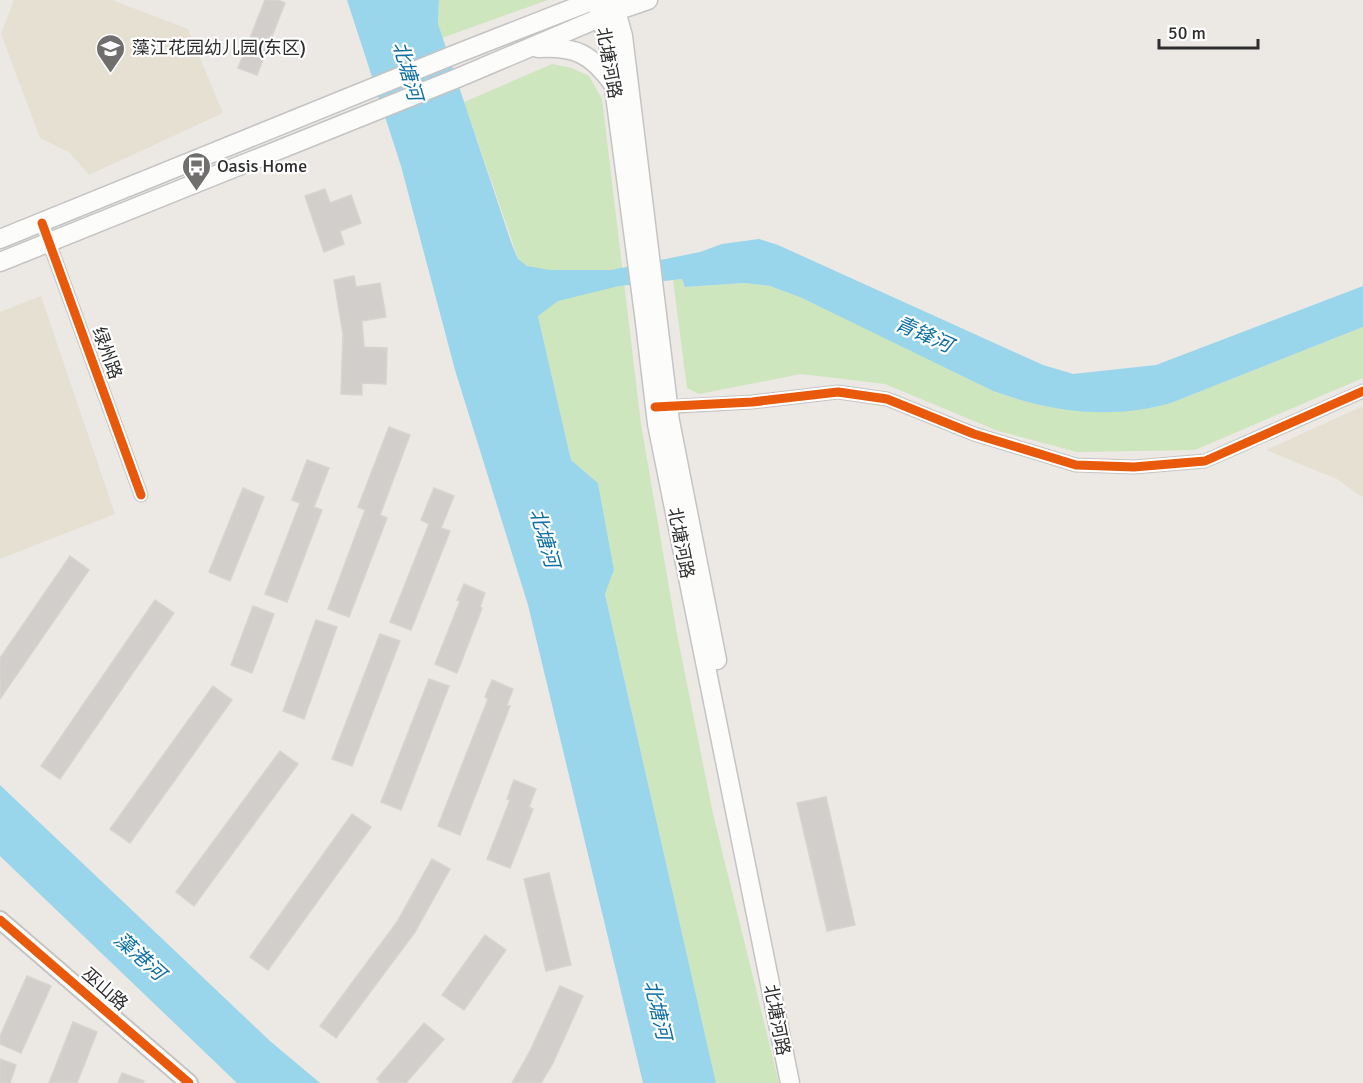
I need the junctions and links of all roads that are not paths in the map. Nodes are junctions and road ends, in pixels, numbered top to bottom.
1 (648, 0) edge
2 (604, 6) edge
3 (527, 48) junction
4 (614, 86) junction
5 (42, 223) junction
6 (0, 239) edge
7 (50, 243) junction
8 (643, 251) junction
9 (0, 262) edge
10 (1363, 391) edge
11 (662, 407) junction
12 (141, 495) dead end
13 (0, 920) edge
14 (189, 1083) edge
15 (790, 1083) edge
16 (800, 1083) edge

1 - 2 main road
2 - 3 main road
2 - 4 main road, 北塘河路
2 - 5 main road
2 - 8 main road, 北塘河路
3 - 4 main road
3 - 7 main road
4 - 8 main road, 北塘河路
5 - 6 main road
5 - 7 street, 绿州路
7 - 9 main road
7 - 12 street, 绿州路
8 - 11 main road, 北塘河路
10 - 11 street
11 - 15 main road, 北塘河路
11 - 16 main road, 北塘河路
13 - 14 street, 巫山路

